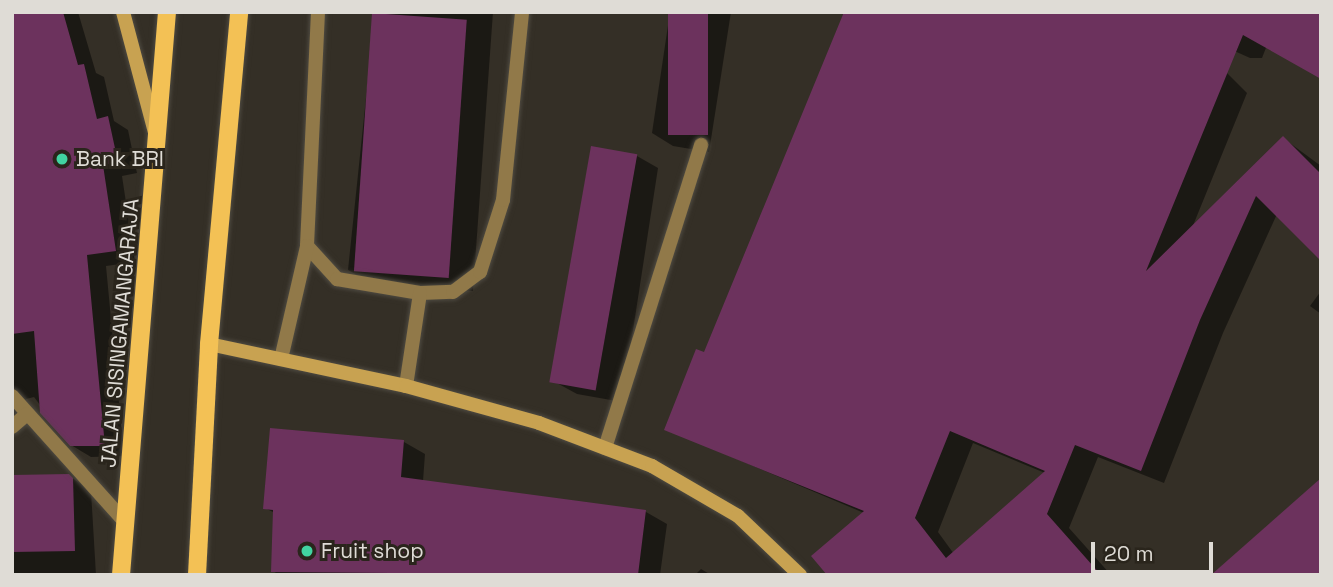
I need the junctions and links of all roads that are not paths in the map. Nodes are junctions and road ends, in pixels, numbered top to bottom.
1 (123, 12) edge
2 (167, 12) edge
3 (239, 12) edge
4 (318, 12) edge
5 (522, 12) edge
6 (701, 145) dead end
7 (158, 147) junction
8 (307, 246) junction
9 (420, 293) junction
10 (209, 344) junction
11 (281, 359) junction
12 (406, 386) junction
13 (12, 396) edge
14 (27, 414) junction
15 (12, 427) edge
16 (605, 448) junction
17 (125, 522) junction
18 (121, 575) edge
19 (197, 575) edge
20 (800, 575) edge

1 - 7 street
2 - 7 main road, JALAN SISINGAMANGARAJA
3 - 10 main road
4 - 8 street
5 - 9 street
6 - 16 street
7 - 17 main road, JALAN SISINGAMANGARAJA
8 - 9 street
8 - 11 street
9 - 12 street
10 - 11 street
10 - 19 main road
11 - 12 street
12 - 16 street
13 - 14 street
14 - 15 street
14 - 17 street
16 - 20 street
17 - 18 main road, JALAN SISINGAMANGARAJA

